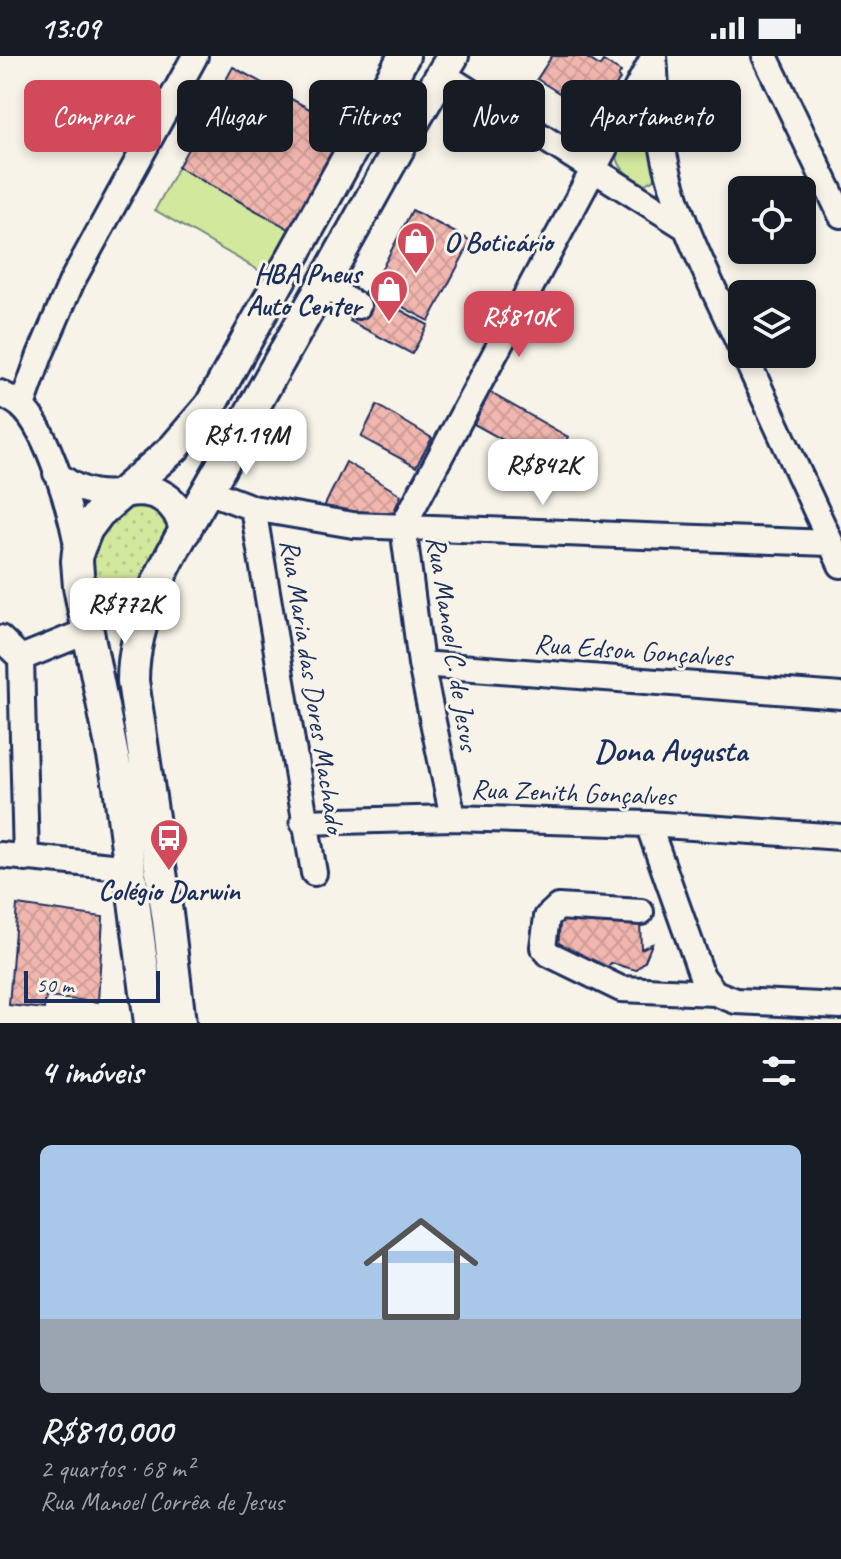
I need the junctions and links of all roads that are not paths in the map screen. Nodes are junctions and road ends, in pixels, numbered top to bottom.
1 (195, 56) edge
2 (404, 56) edge
3 (654, 56) edge
4 (765, 56) edge
5 (447, 65) edge
6 (591, 169) junction
7 (841, 215) edge
8 (687, 228) junction
9 (322, 285) junction
10 (358, 306) dead end
11 (728, 319) edge
12 (750, 368) edge
13 (0, 393) edge
14 (22, 406) junction
15 (56, 473) junction
16 (208, 491) junction
17 (124, 492) junction
18 (155, 492) junction
19 (253, 508) junction
20 (403, 526) junction
21 (185, 531) junction
22 (829, 543) junction
23 (78, 551) junction
24 (841, 565) edge
25 (79, 587) junction
26 (140, 606) junction
27 (88, 631) junction
28 (0, 638) edge
29 (21, 658) junction
30 (421, 664) junction
31 (841, 696) edge
32 (453, 818) junction
33 (303, 822) junction
34 (648, 824) junction
35 (841, 837) edge
36 (0, 855) edge
37 (26, 859) junction
38 (131, 868) junction
39 (314, 873) dead end
40 (641, 912) dead end
41 (715, 993) junction
42 (841, 1006) edge
43 (150, 1023) edge
44 (180, 1023) edge

1 - 14 street
2 - 17 main road
3 - 6 street
3 - 8 street
4 - 7 street
5 - 6 street
5 - 9 main road
6 - 8 street
6 - 20 street
8 - 11 street
9 - 10 street
9 - 16 main road
12 - 22 street
13 - 14 street
14 - 15 street
15 - 17 street
15 - 23 street
16 - 18 main road
16 - 19 street
16 - 21 main road
17 - 18 main road
17 - 23 main road
18 - 21 main road
19 - 20 street
19 - 33 street, Rua Maria das Dores Machado
20 - 22 street
20 - 30 street, Rua Manoel C. de Jesus
21 - 26 main road
22 - 24 street
23 - 25 main road
25 - 26 main road
25 - 27 main road
26 - 27 main road
26 - 44 main road
27 - 29 street
27 - 38 main road
28 - 29 street
29 - 37 street
30 - 31 street, Rua Edson Gonçalves
30 - 32 street, Rua Manoel C. de Jesus
32 - 33 street, Rua Zenith Gonçalves
32 - 34 street, Rua Zenith Gonçalves
33 - 39 street, Rua Maria das Dores Machado
34 - 35 street, Rua Zenith Gonçalves
34 - 41 street
36 - 37 street
37 - 38 street
38 - 43 main road
40 - 41 street
41 - 42 street

